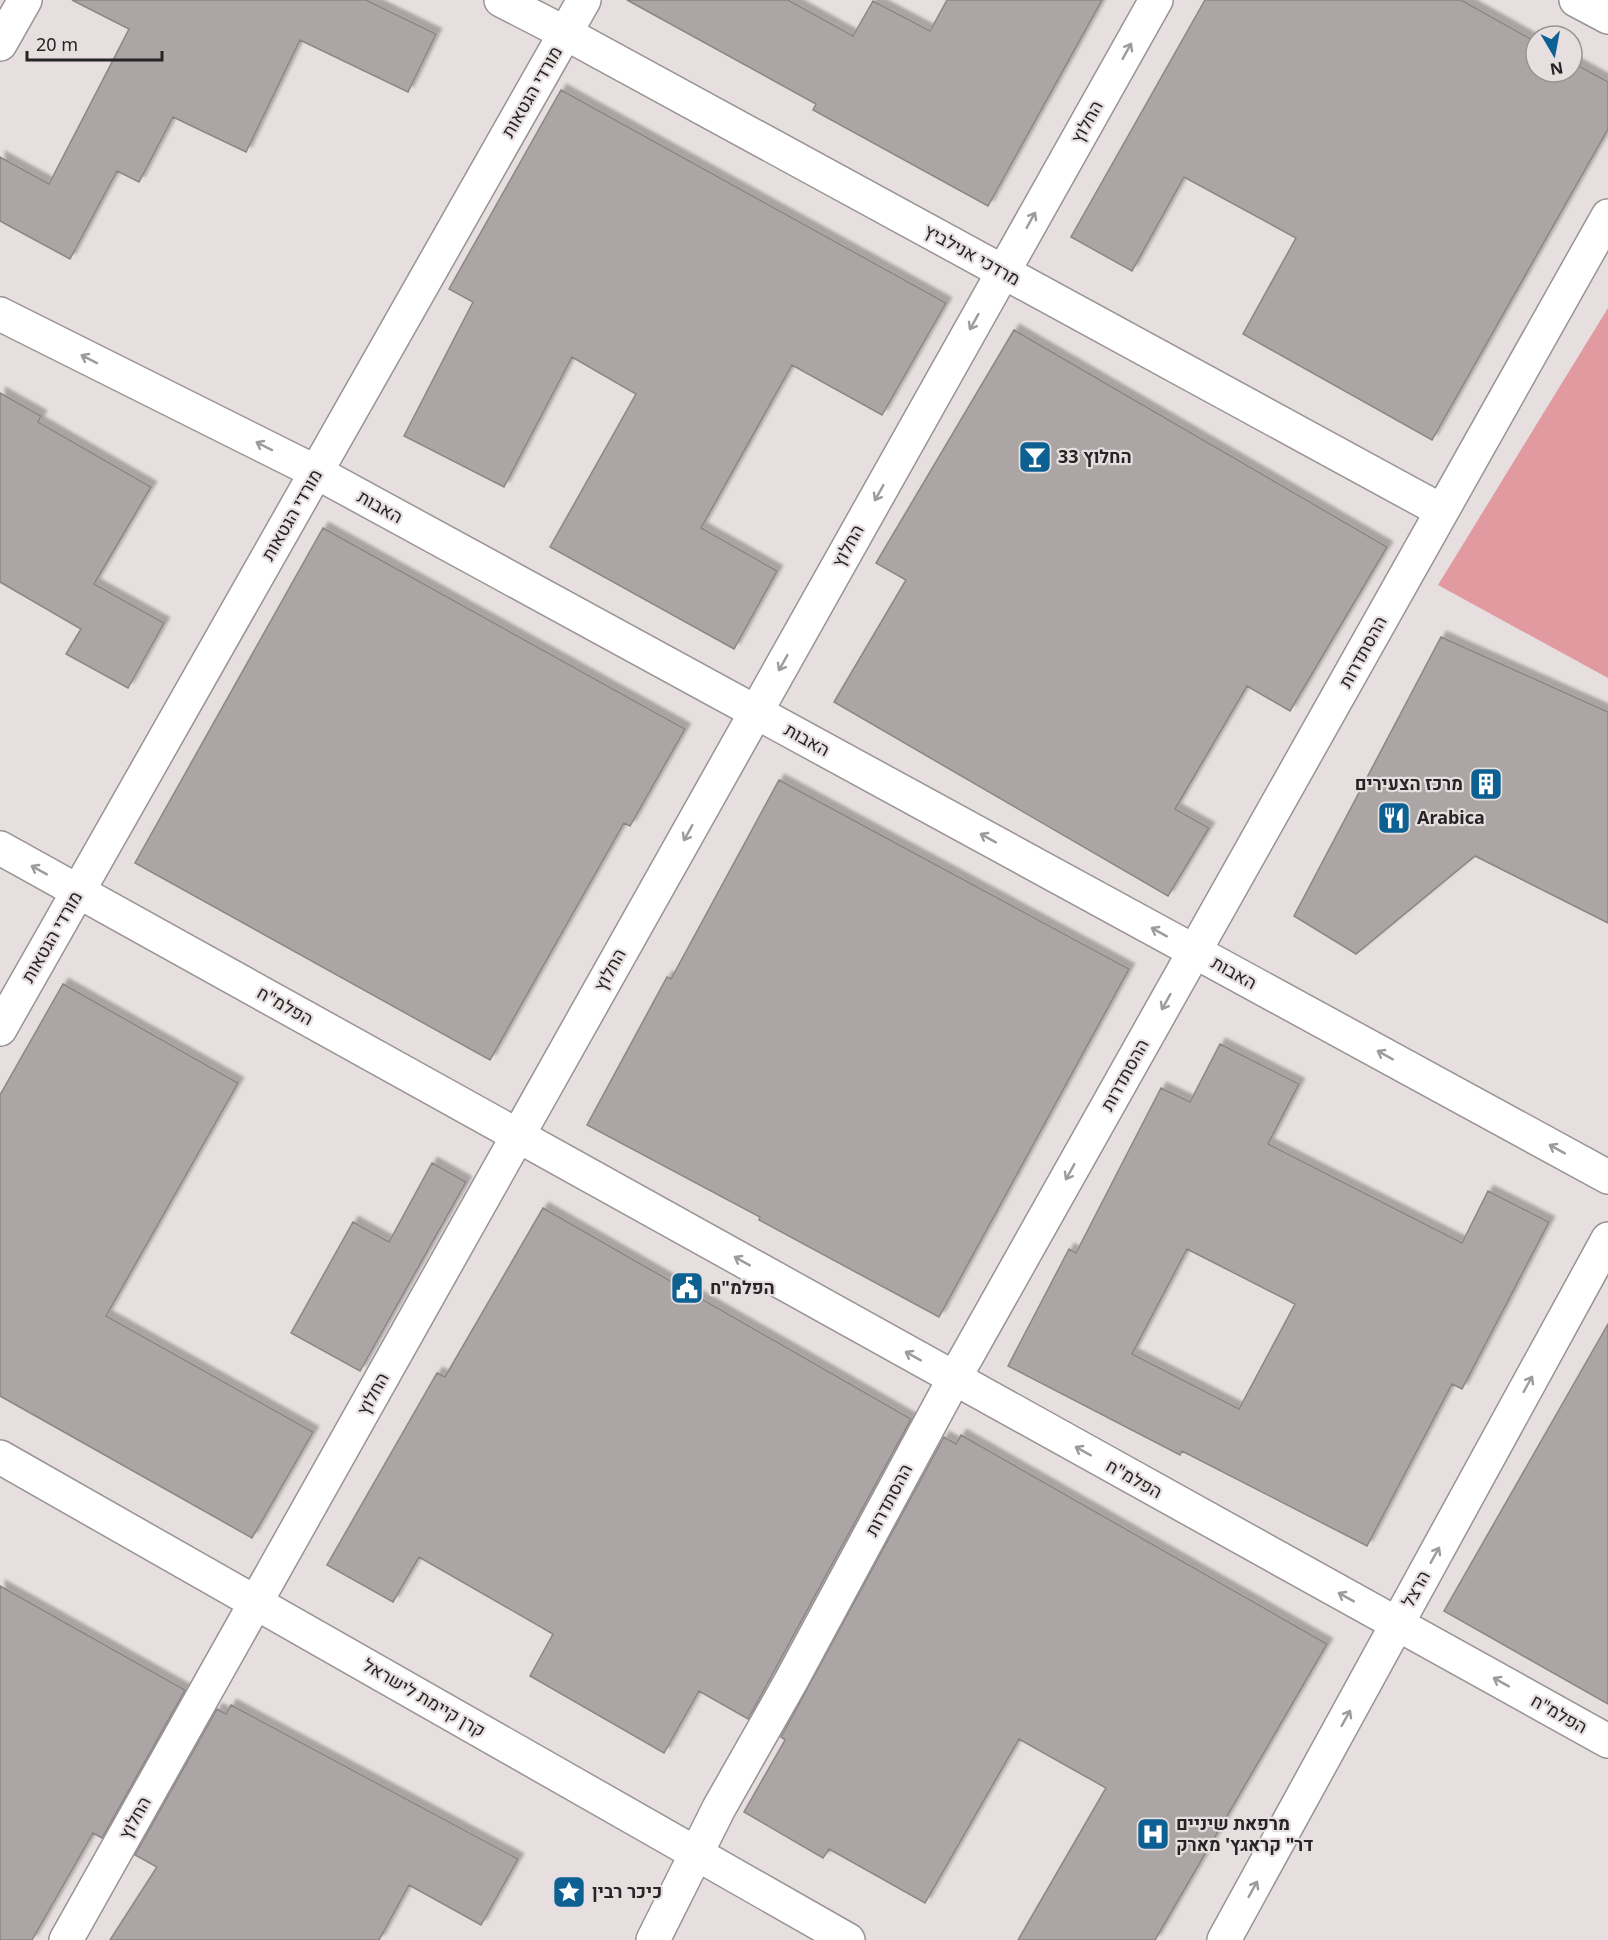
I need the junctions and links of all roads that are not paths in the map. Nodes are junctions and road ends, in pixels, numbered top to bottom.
1 (25, 0) edge
2 (501, 0) edge
3 (584, 0) edge
4 (1156, 0) edge
5 (1576, 0) edge
6 (1608, 17) edge
7 (565, 33) junction
8 (0, 44) edge
9 (1608, 216) edge
10 (1003, 272) junction
11 (0, 314) edge
12 (316, 472) junction
13 (1442, 511) junction
14 (756, 712) junction
15 (0, 848) edge
16 (78, 892) junction
17 (1195, 951) junction
18 (0, 1029) edge
19 (517, 1136) junction
20 (1608, 1177) edge
21 (1608, 1239) edge
22 (954, 1379) junction
23 (0, 1457) edge
24 (255, 1602) junction
25 (1397, 1625) junction
26 (1608, 1741) edge
27 (696, 1854) junction
28 (66, 1940) edge
29 (653, 1940) edge
30 (848, 1940) edge
31 (1224, 1940) edge

1 - 8 street
2 - 7 street, מרדכי אנילביץ
3 - 7 street, מורדי הגטאות
10 -> 4 street, החלוץ
5 - 6 street
7 - 10 street, מרדכי אנילביץ
7 - 12 street, מורדי הגטאות
9 - 13 street, ההסתדרות
10 - 13 street, מרדכי אנילביץ
10 -> 14 street, החלוץ
12 -> 11 street, האבות
12 - 14 street, האבות
12 - 16 street, מורדי הגטאות
13 - 17 street, ההסתדרות
17 -> 14 street, האבות
14 -> 19 street, החלוץ
16 -> 15 street, הפלמ"ח
16 - 18 street, מורדי הגטאות
16 - 19 street, הפלמ"ח
20 -> 17 street, האבות
17 -> 22 street, ההסתדרות
22 -> 19 street, הפלמ"ח
19 - 24 street, החלוץ
25 -> 21 street, הרצל
25 -> 22 street, הפלמ"ח
22 - 27 street, ההסתדרות
23 - 24 street, קרן קיימת לישראל
24 - 27 street, קרן קיימת לישראל
24 - 28 street, החלוץ
26 -> 25 street, הפלמ"ח
31 -> 25 street, הרצל
27 - 29 street, ההסתדרות
27 - 30 street, קרן קיימת לישראל

